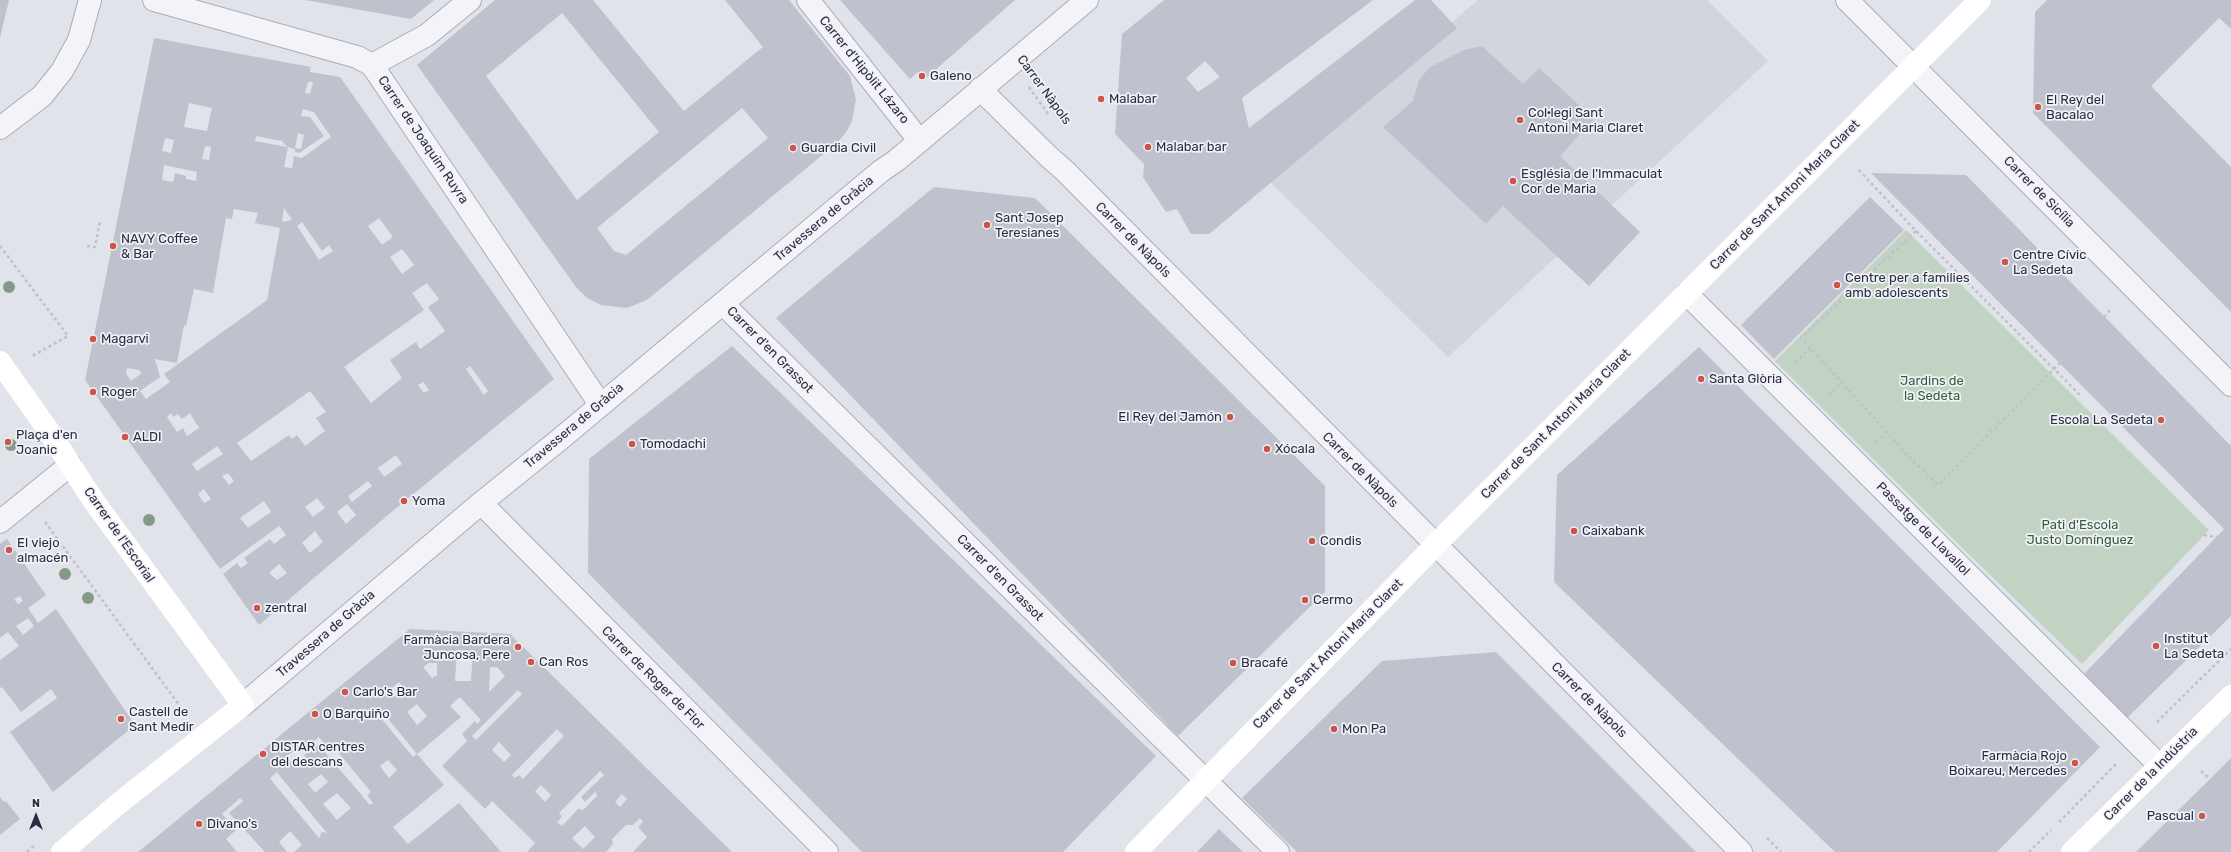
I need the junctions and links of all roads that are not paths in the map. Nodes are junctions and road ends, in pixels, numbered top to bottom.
1 (90, 0) edge
2 (154, 0) edge
3 (470, 0) edge
4 (808, 0) edge
5 (1087, 0) edge
6 (1847, 0) edge
7 (1980, 0) edge
8 (372, 65) junction
9 (1913, 67) junction
10 (980, 89) junction
11 (0, 128) edge
12 (919, 140) junction
13 (1687, 294) junction
14 (722, 304) junction
15 (0, 362) edge
16 (2231, 385) edge
17 (600, 404) junction
18 (70, 465) junction
19 (481, 502) junction
20 (0, 522) edge
21 (1436, 546) junction
22 (2231, 696) edge
23 (243, 705) junction
24 (2159, 765) junction
25 (1206, 782) junction
26 (62, 852) edge
27 (827, 852) edge
28 (1136, 852) edge
29 (1278, 852) edge
30 (1741, 852) edge
31 (2072, 852) edge

1 - 11 street
2 - 8 street, Carrer de Joaquim Ruyra
3 - 8 street
4 - 12 street, Carrer d'Hipòlit Lázaro
5 - 10 street, Travessera de Gràcia
6 - 9 street, Carrer de Sicília
7 - 9 main road, Carrer de Sant Antoni Maria Claret
8 - 17 street, Carrer de Joaquim Ruyra
9 - 13 main road, Carrer de Sant Antoni Maria Claret
9 - 16 street, Carrer de Sicília
10 - 12 street, Travessera de Gràcia
10 - 21 street, Carrer de Nàpols
12 - 14 street, Travessera de Gràcia
13 - 21 main road, Carrer de Sant Antoni Maria Claret
13 - 24 street, Passatge de Llavallol
14 - 17 street, Travessera de Gràcia
14 - 25 street, Carrer d'en Grassot
15 - 18 main road, Carrer de l'Escorial
17 - 19 street, Travessera de Gràcia
18 - 20 street
18 - 23 main road, Carrer de l'Escorial
19 - 23 street, Travessera de Gràcia
19 - 27 street, Carrer de Roger de Flor
21 - 25 main road, Carrer de Sant Antoni Maria Claret
21 - 30 street, Carrer de Nàpols
22 - 24 main road, Carrer de la Indústria
23 - 26 main road, Travessera de Gràcia
24 - 31 main road, Carrer de la Indústria
25 - 28 main road, Carrer de Sant Antoni Maria Claret
25 - 29 street, Carrer d'en Grassot

